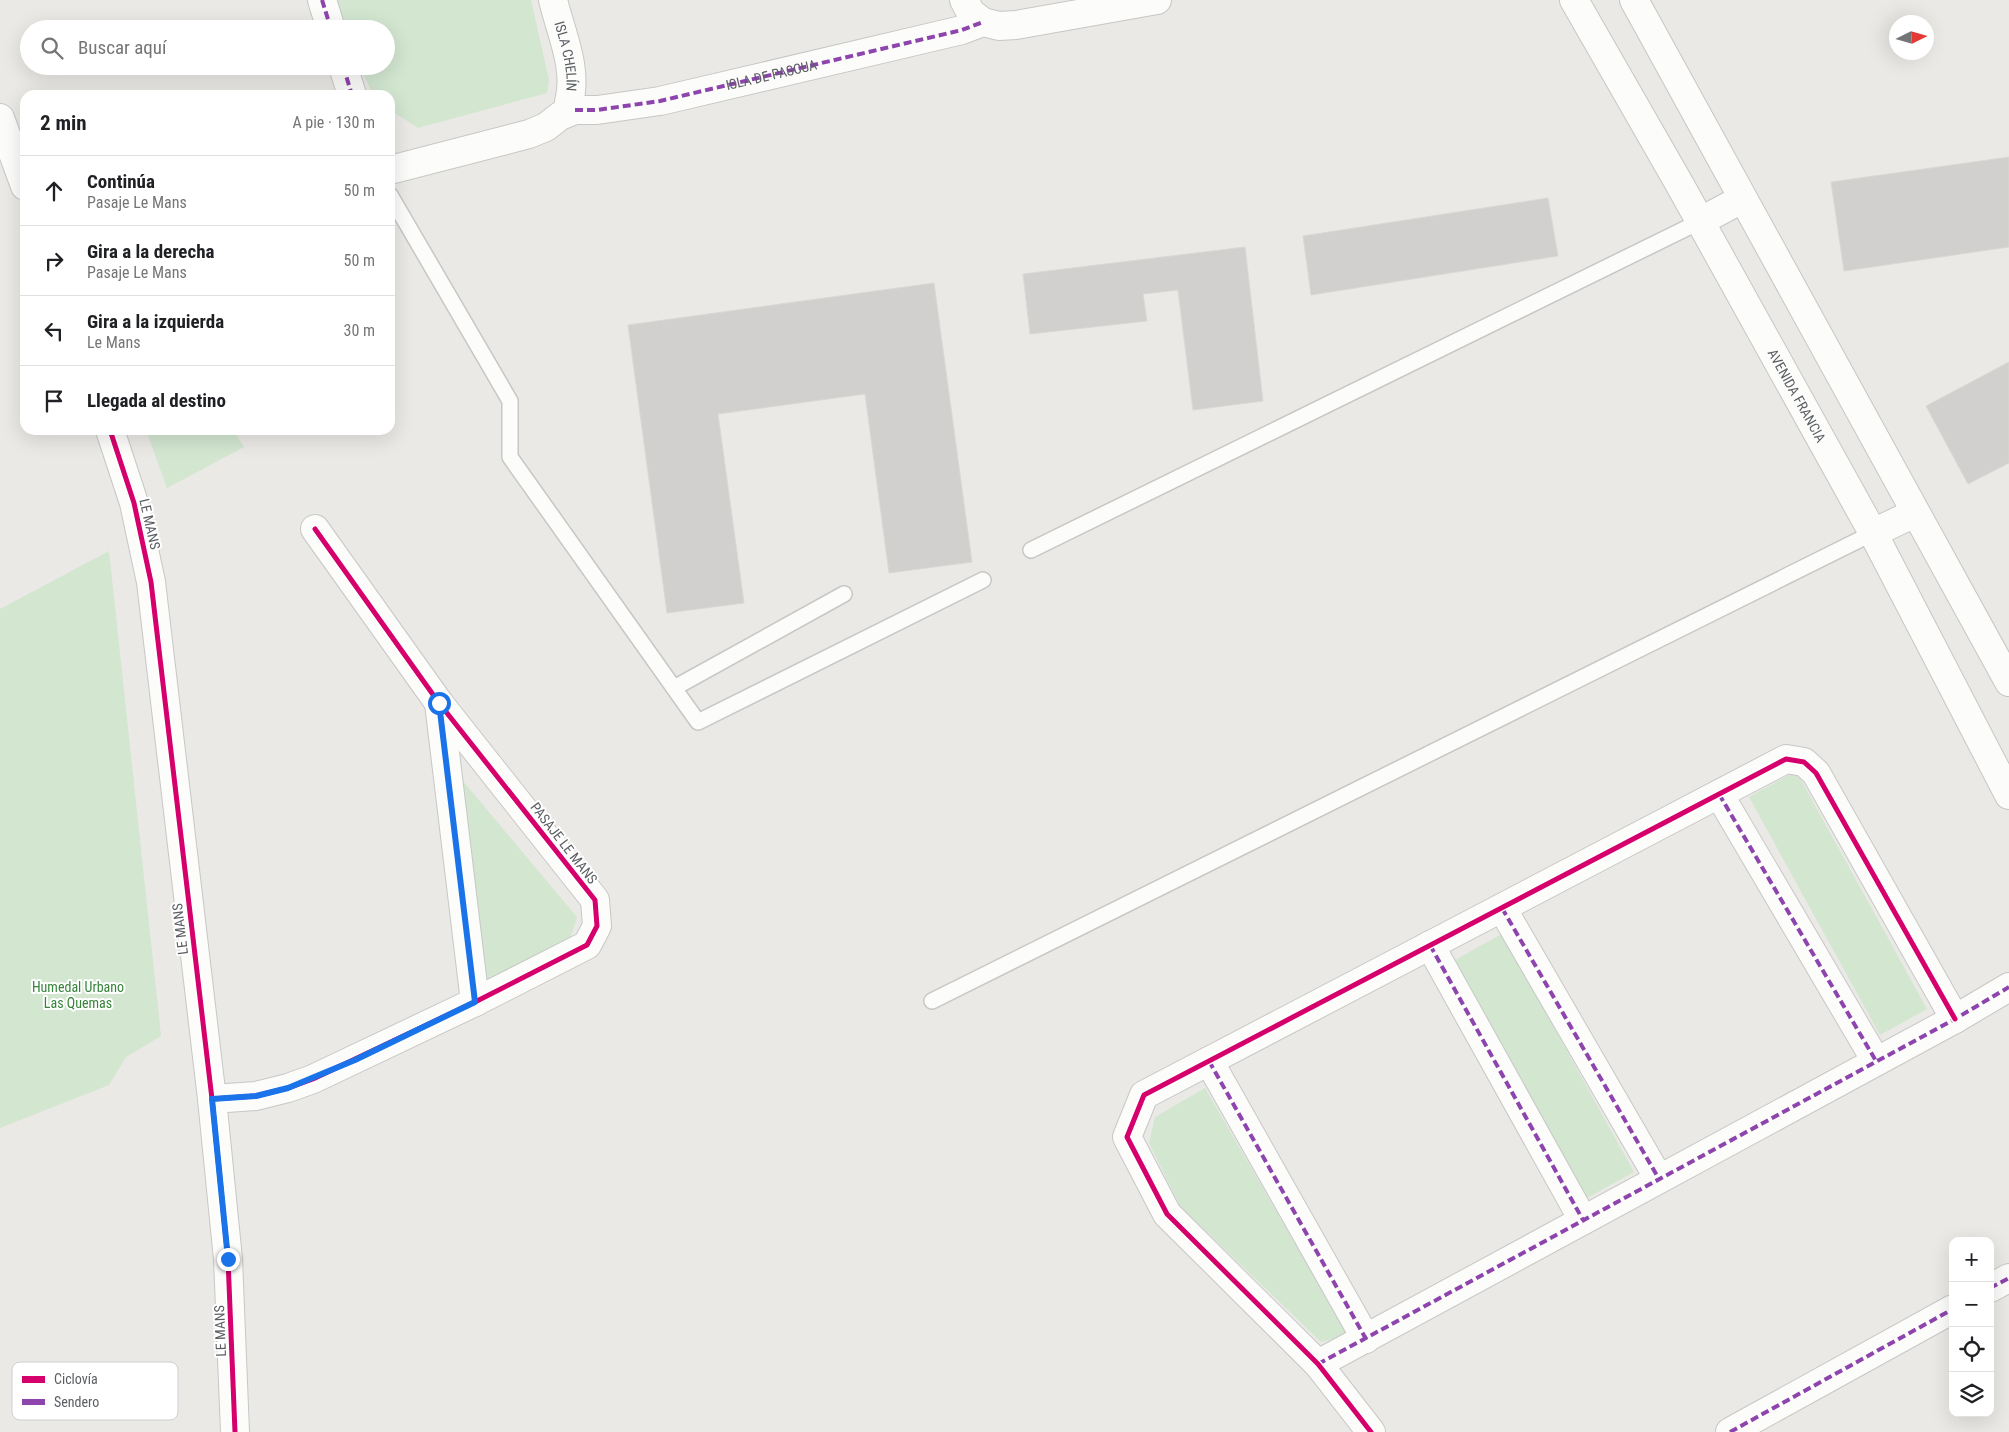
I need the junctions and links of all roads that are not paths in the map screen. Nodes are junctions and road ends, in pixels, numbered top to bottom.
1 (322, 0) edge
2 (553, 0) edge
3 (964, 0) edge
4 (1157, 0) edge
5 (1574, 0) edge
6 (1634, 0) edge
7 (328, 20) edge
8 (983, 22) junction
9 (346, 75) edge
10 (350, 90) edge
11 (575, 110) junction
12 (0, 118) edge
13 (395, 169) edge
14 (20, 172) edge
15 (1742, 199) junction
16 (395, 203) edge
17 (1699, 222) junction
18 (112, 435) edge
19 (1915, 513) junction
20 (315, 529) dead end
21 (1873, 534) junction
22 (1031, 550) dead end
23 (983, 580) dead end
24 (844, 594) dead end
25 (2009, 682) edge
26 (674, 688) junction
27 (439, 703) junction
28 (1719, 794) junction
29 (2009, 795) edge
30 (1502, 908) junction
31 (1430, 945) junction
32 (2009, 987) edge
33 (932, 1001) dead end
34 (475, 1002) junction
35 (1955, 1018) junction
36 (1209, 1061) junction
37 (1876, 1062) junction
38 (212, 1099) junction
39 (1659, 1179) junction
40 (1583, 1220) junction
41 (2009, 1278) edge
42 (1994, 1286) edge
43 (1949, 1311) edge
44 (1366, 1339) junction
45 (1318, 1364) junction
46 (1735, 1431) edge
47 (235, 1432) edge
48 (1370, 1432) edge

1 - 7 street
2 - 11 street, ISLA CHELÍN
3 - 8 street
4 - 8 street, ISLA DE PASCUA
5 - 17 street, AVENIDA FRANCIA
6 - 15 street
8 - 11 street, ISLA DE PASCUA
9 - 10 street
11 - 13 street, ISLA DE PASCUA
12 - 14 street
15 - 17 street
15 - 19 street
16 - 26 lane
17 - 21 street, AVENIDA FRANCIA
17 - 22 lane
18 - 38 street, LE MANS
19 - 21 street
19 - 25 street
20 - 27 street, PASAJE LE MANS
21 - 29 street, AVENIDA FRANCIA
21 - 33 lane
23 - 26 lane
24 - 26 lane
27 - 34 street, PASAJE LE MANS
27 - 34 street, PASAJE LE MANS
28 - 30 street
28 - 35 street
28 - 37 street
30 - 31 street
30 - 39 street
31 - 36 street
31 - 40 street
32 - 35 street
34 - 38 street, PASAJE LE MANS
35 - 37 street
36 - 44 street
36 - 45 street
37 - 39 street
38 - 47 street, LE MANS
39 - 40 street
40 - 44 street
41 - 42 street
43 - 46 street
44 - 45 street
45 - 48 street

